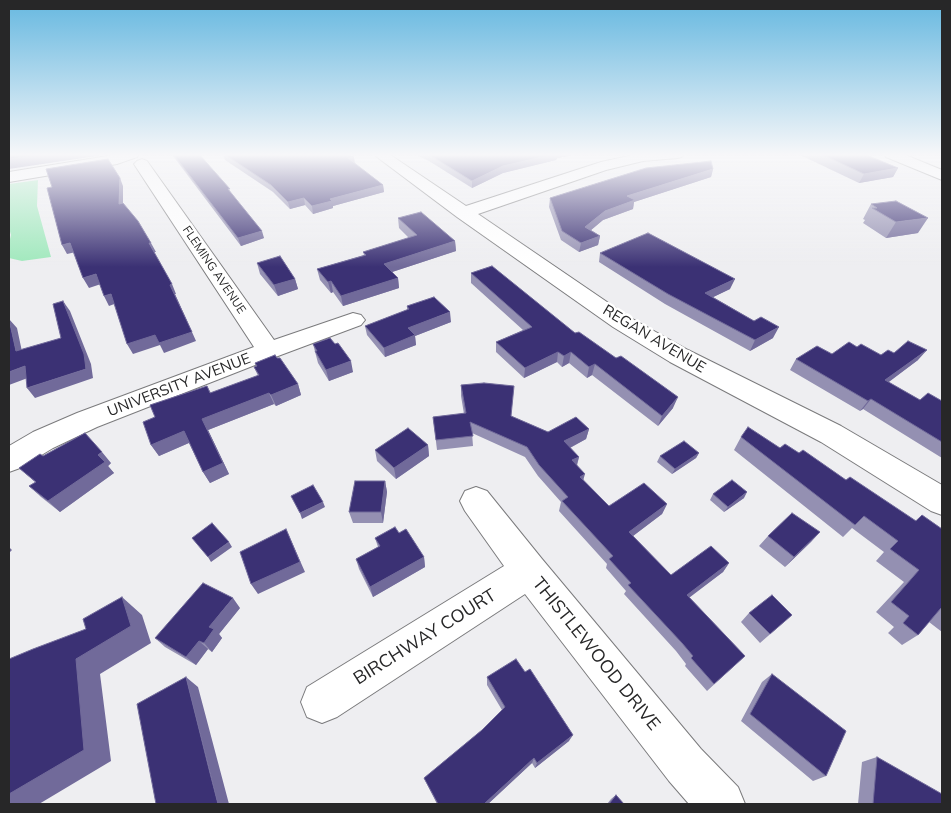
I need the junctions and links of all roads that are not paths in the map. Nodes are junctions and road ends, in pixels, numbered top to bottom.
1 (160, 192) edge
2 (434, 192) edge
3 (527, 192) edge
4 (464, 213) junction
5 (353, 320) dead end
6 (269, 350) junction
7 (9, 460) edge
8 (476, 500) dead end
9 (942, 501) edge
10 (529, 571) junction
11 (322, 702) dead end
12 (721, 804) edge

1 - 6 street, FLEMING AVENUE
2 - 4 street, REGAN AVENUE
3 - 4 street
4 - 9 street, REGAN AVENUE
5 - 6 street, UNIVERSITY AVENUE
6 - 7 street, UNIVERSITY AVENUE
8 - 10 street, THISTLEWOOD DRIVE
10 - 11 street, BIRCHWAY COURT
10 - 12 street, THISTLEWOOD DRIVE

